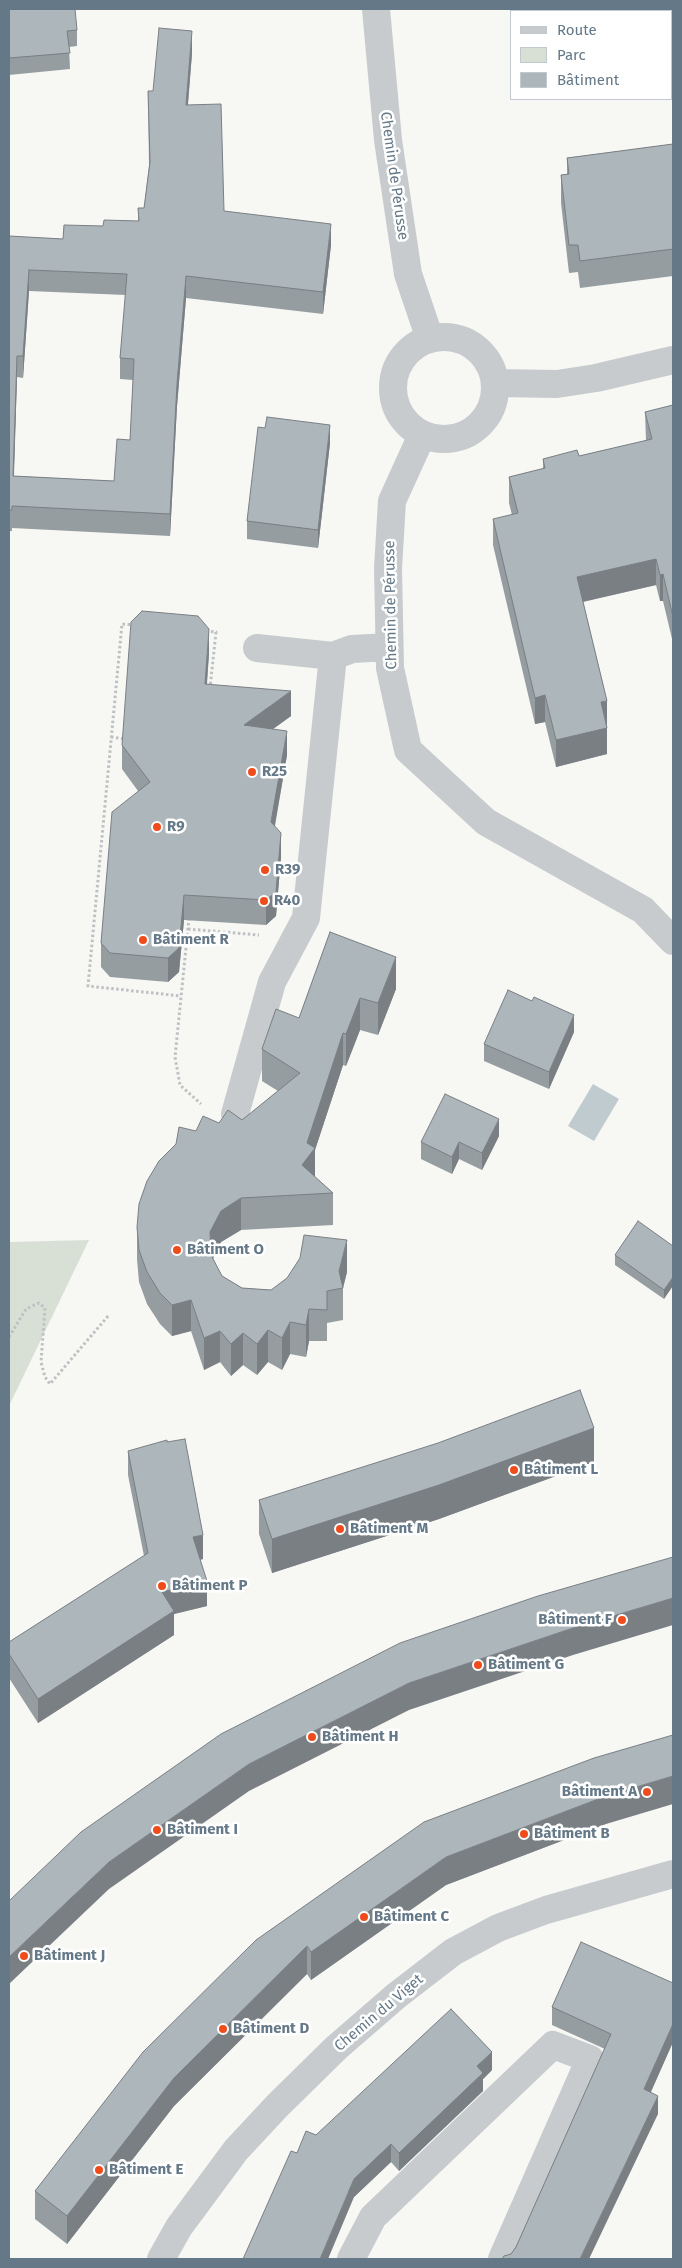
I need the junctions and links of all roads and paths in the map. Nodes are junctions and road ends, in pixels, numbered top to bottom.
1 (376, 9) edge
2 (430, 339) junction
3 (673, 360) edge
4 (495, 383) junction
5 (422, 436) junction
6 (140, 626) edge
7 (197, 631) edge
8 (389, 647) junction
9 (257, 648) dead end
10 (333, 656) junction
11 (210, 697) edge
12 (111, 737) junction
13 (130, 740) edge
14 (99, 872) junction
15 (108, 873) edge
16 (190, 909) edge
17 (188, 929) junction
18 (294, 938) junction
19 (673, 941) edge
20 (181, 996) junction
21 (205, 1107) dead end
22 (235, 1114) edge
23 (109, 1315) dead end
24 (9, 1337) edge
25 (673, 1874) edge
26 (161, 2259) edge
27 (351, 2259) edge
28 (502, 2259) edge

1 - 2 street, Chemin de Pérusse
2 - 4 street
2 - 5 street
3 - 4 street
4 - 5 street
5 - 8 street, Chemin de Pérusse
6 - 12 path
7 - 11 path
8 - 10 street
8 - 19 street, Chemin de Pérusse
9 - 10 street
10 - 18 street
12 - 13 path
12 - 14 path
14 - 15 path
14 - 20 path
16 - 17 path
17 - 18 path
17 - 20 path
18 - 22 street
20 - 21 path
23 - 24 path
25 - 26 street, Chemin du Viget
27 - 28 street

